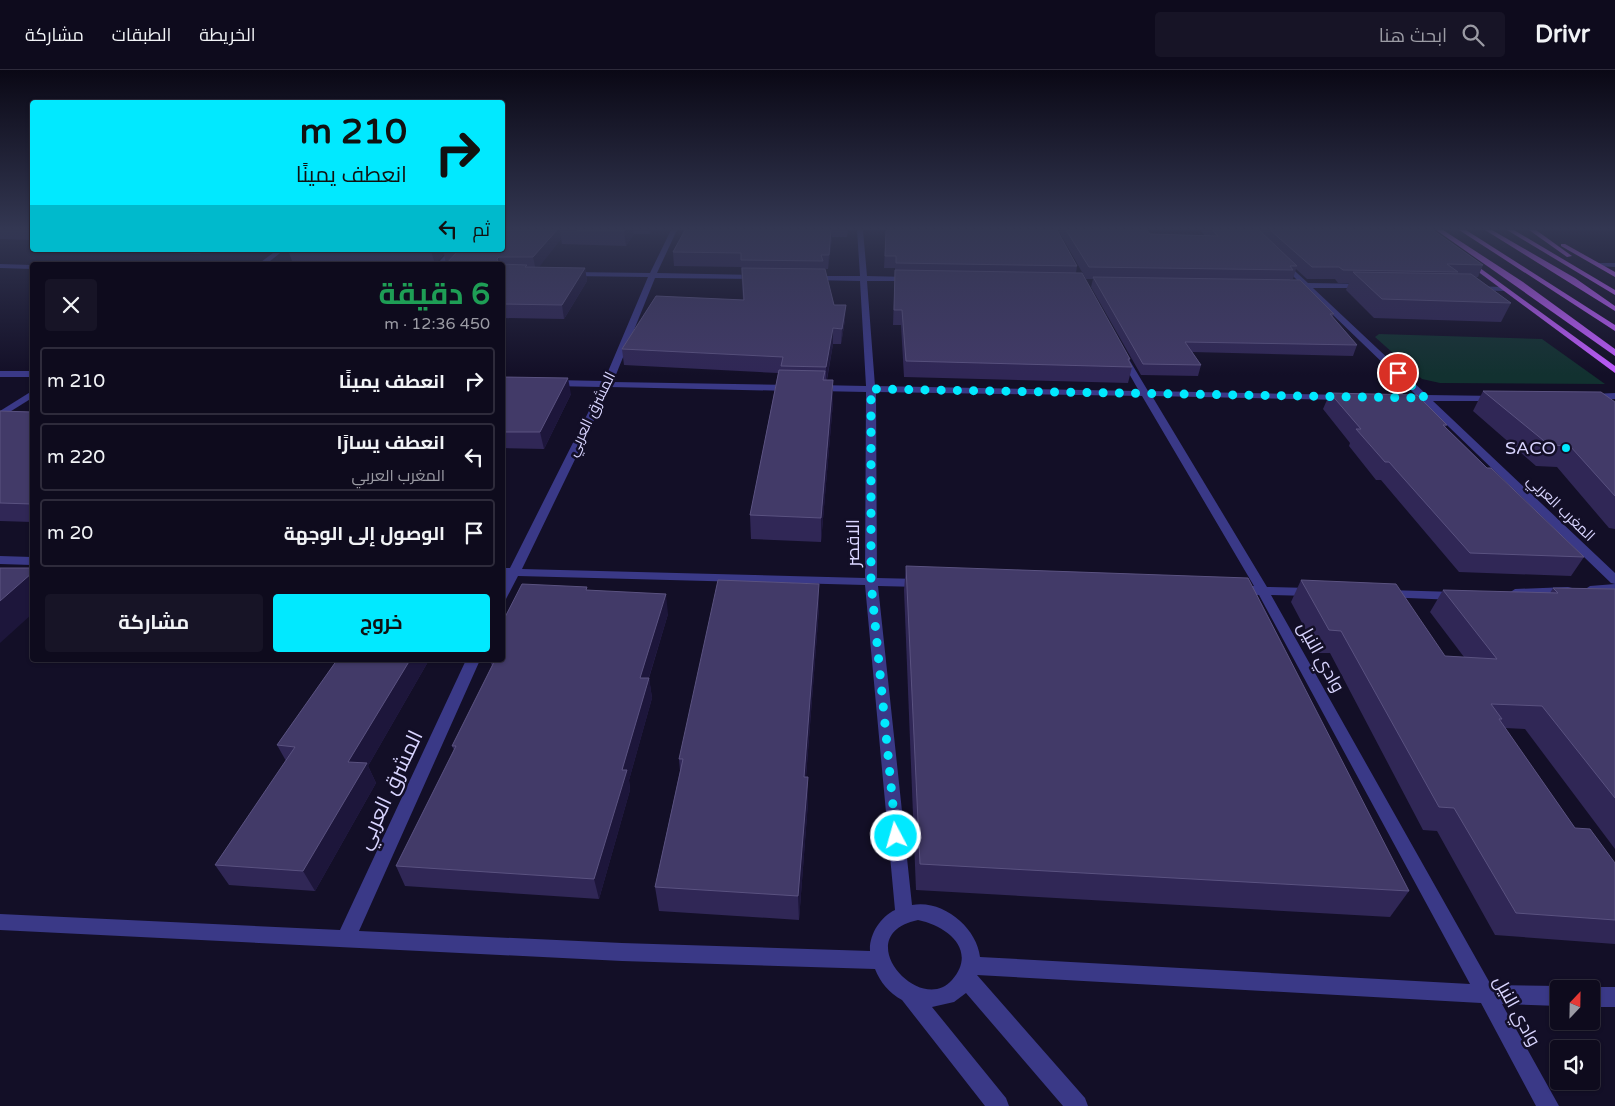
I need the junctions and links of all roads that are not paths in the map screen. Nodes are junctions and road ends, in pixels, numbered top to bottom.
1 (651, 278) edge
2 (826, 278) edge
3 (1299, 278) edge
4 (1490, 278) edge
5 (1508, 278) edge
6 (1537, 278) edge
7 (1569, 278) edge
8 (1592, 278) edge
9 (1601, 278) edge
10 (863, 279) junction
11 (923, 280) edge
12 (1277, 285) edge
13 (1306, 285) junction
14 (1376, 286) edge
15 (1464, 288) edge
16 (1504, 289) junction
17 (1615, 292) edge
18 (1615, 309) edge
19 (1615, 329) edge
20 (1118, 347) edge
21 (1615, 354) edge
22 (1615, 370) edge
23 (0, 374) edge
24 (30, 374) edge
25 (541, 383) edge
26 (607, 384) junction
27 (871, 389) junction
28 (1144, 394) junction
29 (30, 395) edge
30 (1615, 396) edge
31 (1360, 397) edge
32 (1586, 397) edge
33 (1397, 398) edge
34 (1425, 398) junction
35 (1501, 398) edge
36 (0, 415) edge
37 (0, 560) edge
38 (30, 561) edge
39 (508, 572) edge
40 (1615, 580) edge
41 (871, 582) junction
42 (930, 583) edge
43 (1615, 588) edge
44 (1224, 590) edge
45 (1264, 591) junction
46 (1321, 592) edge
47 (1378, 594) edge
48 (1502, 594) edge
49 (1464, 596) edge
50 (472, 662) edge
51 (904, 915) junction
52 (0, 922) edge
53 (346, 938) junction
54 (879, 960) junction
55 (968, 973) junction
56 (1486, 994) junction
57 (910, 995) junction
58 (1550, 996) edge
59 (1600, 997) edge
60 (1615, 998) edge
61 (998, 1106) edge
62 (1077, 1106) edge
63 (1548, 1106) edge

1 - 26 street, المشرق العربي
2 - 10 street
3 - 13 street, المغرب العربي
4 - 16 main road
5 - 21 main road
6 - 19 main road
7 - 18 main road
8 - 17 main road
9 - 17 main road
10 - 11 street
10 - 27 street, الاقصر
12 - 13 street
13 - 14 street
13 - 34 street, المغرب العربي
15 - 16 street
16 - 22 main road
20 - 28 street, وادي النيل
23 - 24 street
25 - 26 street
26 - 27 street
26 - 39 street, المشرق العربي
27 - 28 street
27 - 41 street, الاقصر
28 - 31 street
28 - 45 street, وادي النيل
29 - 36 street
30 - 32 street
33 - 34 street
34 - 35 street
34 - 40 street, المغرب العربي
37 - 38 street
39 - 41 street
41 - 42 street
41 - 51 street, الاقصر
43 - 48 street
44 - 45 street
45 - 46 street
45 - 56 street, وادي النيل
47 - 49 street
50 - 53 street, المشرق العربي
51 - 54 street
51 - 55 street
52 - 53 street
53 - 54 street
54 - 57 street
55 - 56 street
55 - 57 street
55 - 62 street
56 - 58 street
56 - 63 street, وادي النيل
57 - 61 street
59 - 60 street

